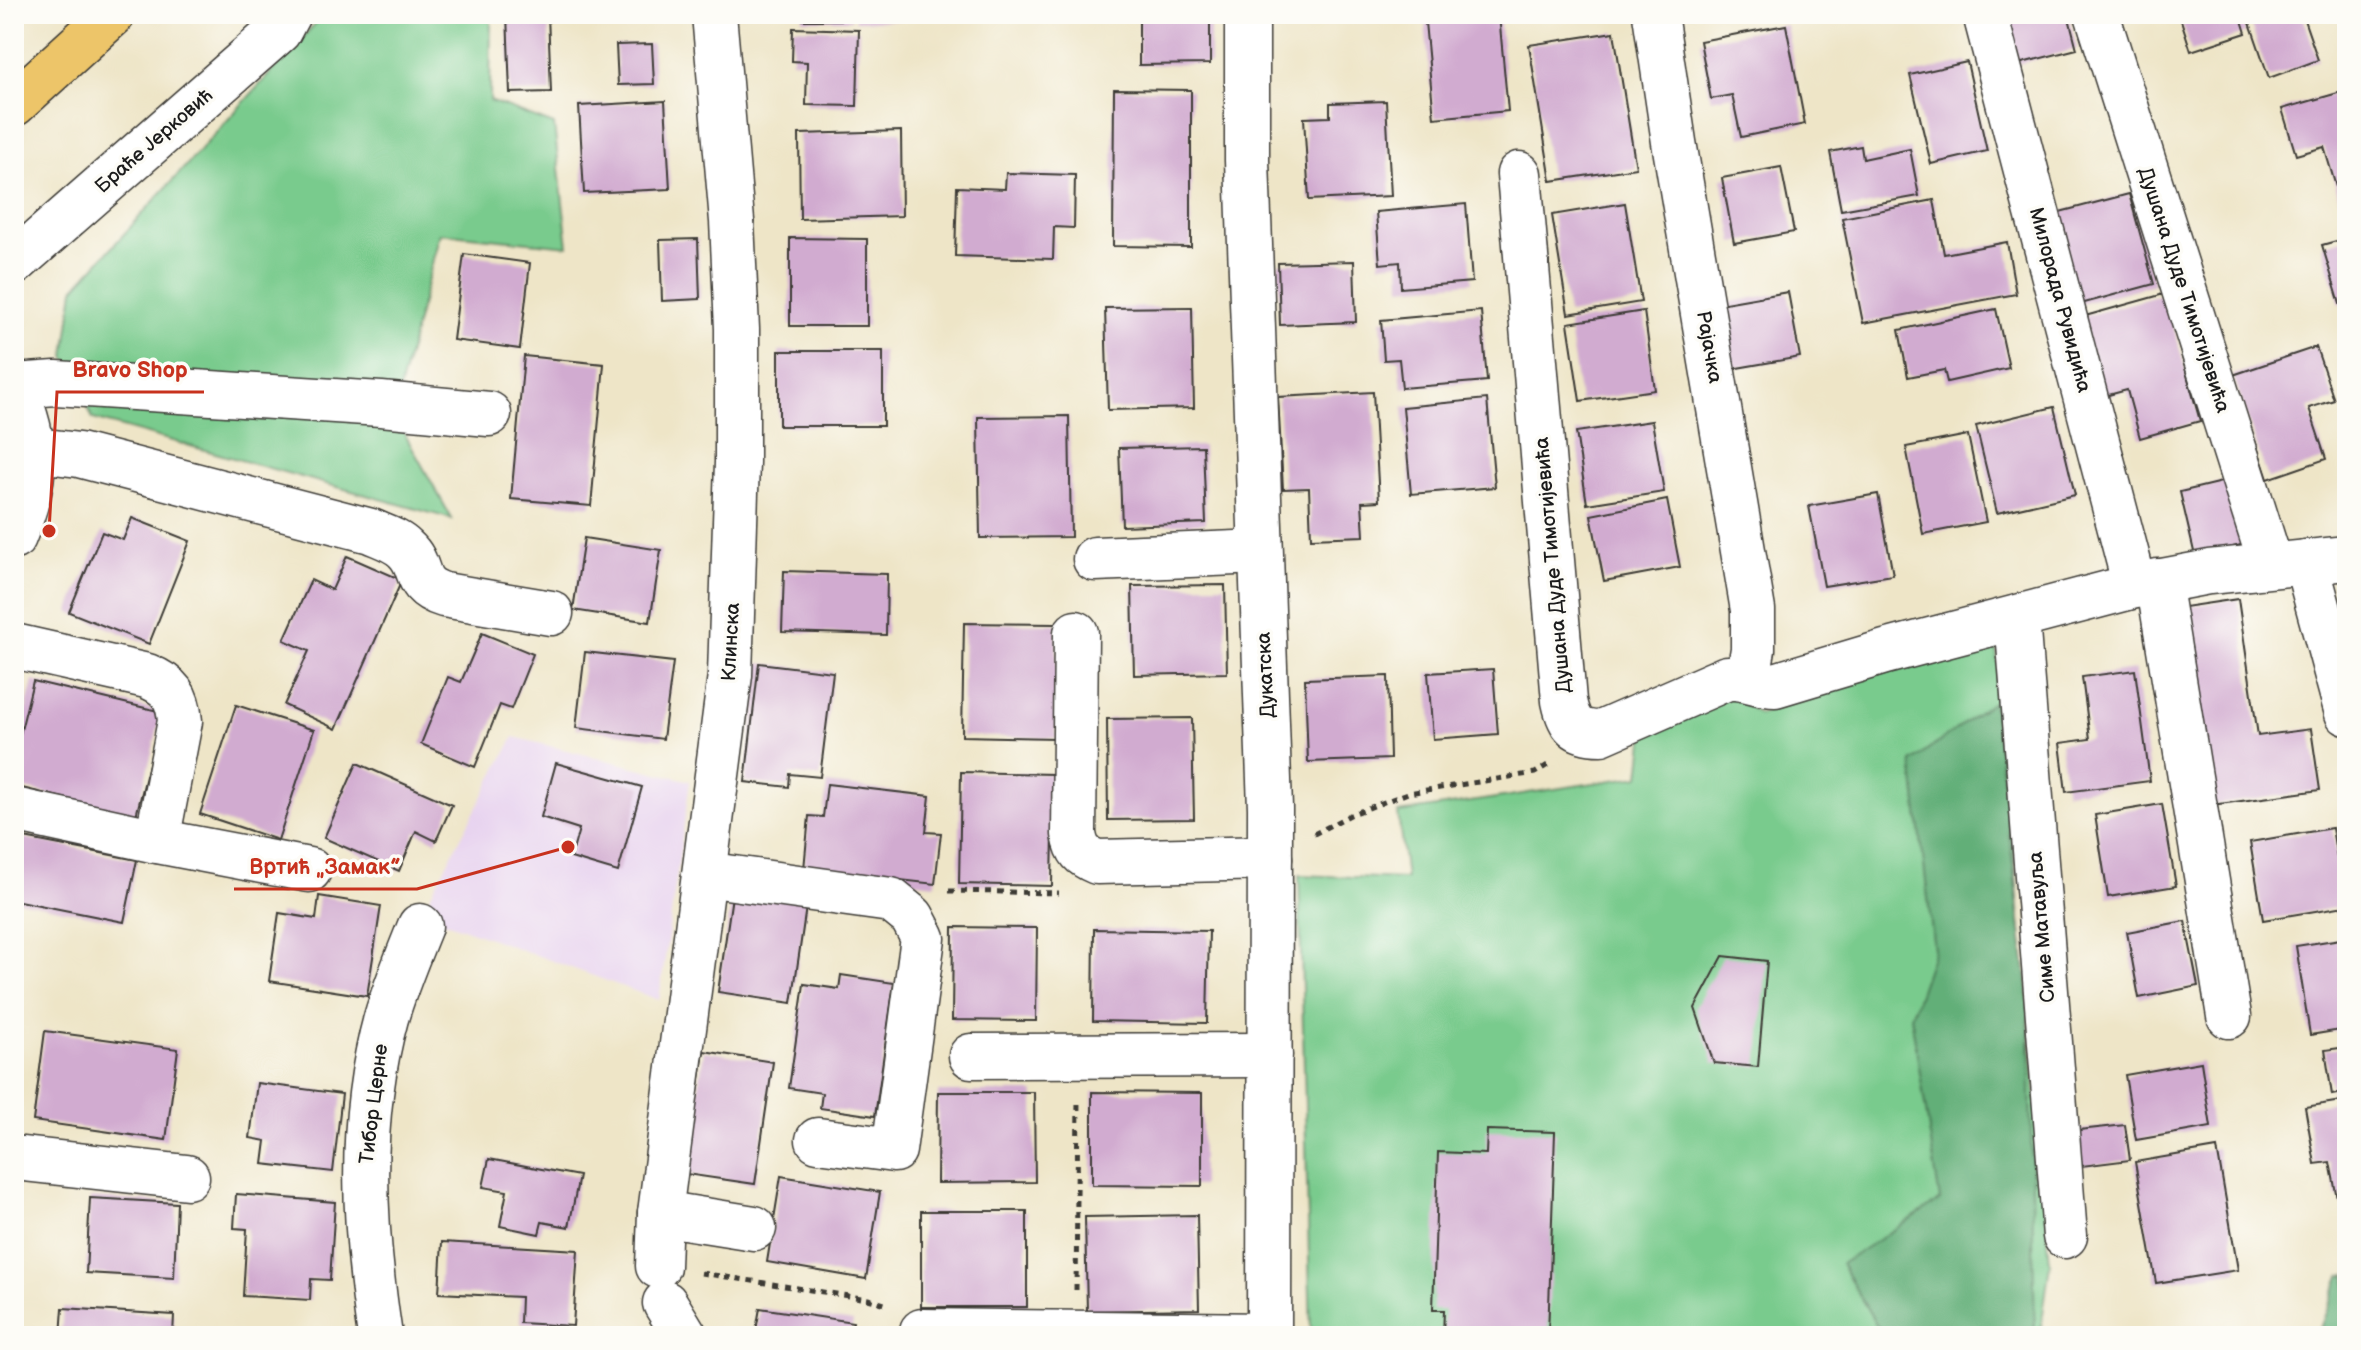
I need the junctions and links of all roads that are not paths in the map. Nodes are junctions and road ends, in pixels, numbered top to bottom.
1 (113, 14) edge
2 (714, 14) edge
3 (1247, 14) edge
4 (1655, 14) edge
5 (1985, 14) edge
6 (2097, 14) edge
7 (284, 22) edge
8 (14, 104) edge
9 (1519, 174) dead end
10 (14, 263) edge
11 (14, 385) edge
12 (489, 414) dead end
13 (33, 453) junction
14 (14, 537) edge
15 (1260, 552) junction
16 (1095, 559) dead end
17 (2308, 562) edge
18 (2146, 584) junction
19 (551, 613) dead end
20 (2017, 618) junction
21 (1076, 633) dead end
22 (14, 646) edge
23 (1748, 679) junction
24 (2347, 713) edge
25 (14, 810) edge
26 (157, 841) junction
27 (1270, 858) junction
28 (309, 870) dead end
29 (705, 874) junction
30 (420, 926) dead end
31 (2229, 1016) dead end
32 (1270, 1055) junction
33 (971, 1056) dead end
34 (818, 1140) dead end
35 (14, 1158) edge
36 (187, 1177) dead end
37 (660, 1213) junction
38 (754, 1228) dead end
39 (2065, 1236) dead end
40 (670, 1302) edge
41 (922, 1331) road end
42 (1269, 1335) edge
43 (380, 1336) edge

1 - 8 main road
2 - 29 street, Клинска
3 - 15 street, Дукатска
4 - 23 street, Рајачка
5 - 18 street, Милорада Рувидића
6 - 17 street, Душана Дуде Тимотијевића
7 - 10 street, Браће Јерковић
9 - 23 street, Душана Дуде Тимотијевића
11 - 12 street
11 - 13 street
13 - 14 street
13 - 19 street
15 - 16 street
15 - 27 street, Дукатска
17 - 18 street
17 - 24 street, Душана Дуде Тимотијевића
18 - 20 street
18 - 31 street
20 - 23 street
20 - 39 street, Симе Матавуља
21 - 27 street
22 - 26 street
25 - 26 street
26 - 28 street
27 - 32 street, Дукатска
29 - 34 street
29 - 37 street, Клинска
30 - 43 street, Тибор Церне
32 - 33 street
32 - 42 street, Дукатска
35 - 36 street
37 - 38 street
37 - 40 street, Клинска
41 - 42 street

